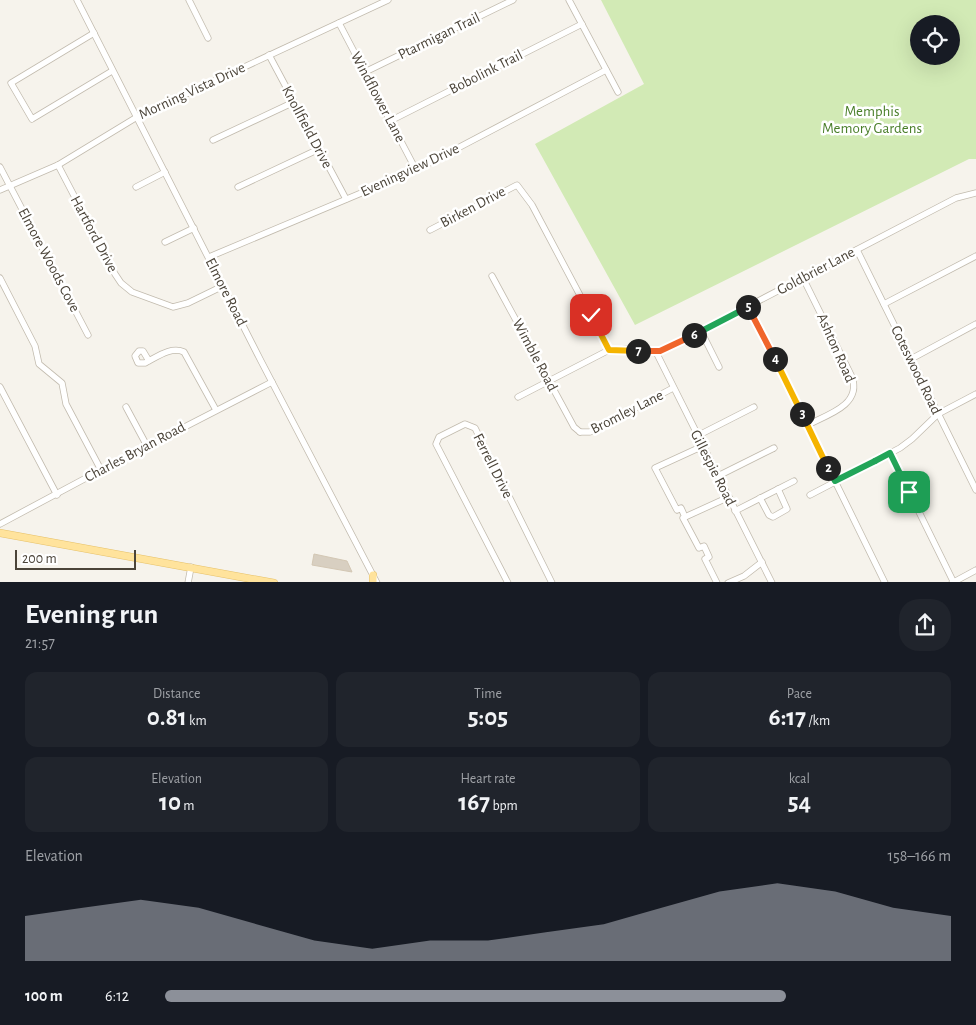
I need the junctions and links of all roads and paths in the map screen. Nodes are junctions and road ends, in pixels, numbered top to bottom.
1 (77, 0) edge
2 (189, 0) edge
3 (388, 0) edge
4 (513, 0) edge
5 (569, 0) edge
6 (339, 23) junction
7 (582, 24) junction
8 (94, 33) junction
9 (208, 38) dead end
10 (269, 55) junction
11 (606, 70) junction
12 (112, 71) junction
13 (365, 72) junction
14 (618, 92) dead end
15 (294, 102) junction
16 (137, 117) junction
17 (390, 121) junction
18 (213, 140) dead end
19 (319, 149) junction
20 (58, 165) junction
21 (0, 167) edge
22 (416, 170) junction
23 (165, 172) junction
24 (10, 185) junction
25 (136, 187) dead end
26 (238, 187) dead end
27 (0, 190) edge
28 (976, 193) edge
29 (346, 199) junction
30 (194, 228) junction
31 (430, 230) dead end
32 (165, 242) dead end
33 (857, 250) junction
34 (976, 256) edge
35 (208, 257) junction
36 (492, 276) dead end
37 (0, 278) edge
38 (803, 278) junction
39 (223, 286) junction
40 (884, 304) junction
41 (749, 306) junction
42 (976, 324) edge
43 (701, 331) junction
44 (88, 335) dead end
45 (609, 350) junction
46 (656, 352) junction
47 (911, 359) junction
48 (149, 361) dead end
49 (719, 367) dead end
50 (549, 380) junction
51 (272, 382) junction
52 (0, 387) edge
53 (673, 388) junction
54 (976, 394) edge
55 (518, 397) dead end
56 (126, 407) dead end
57 (754, 407) dead end
58 (216, 410) junction
59 (938, 414) junction
60 (807, 425) junction
61 (580, 435) joint
62 (698, 436) junction
63 (147, 446) junction
64 (703, 446) junction
65 (774, 448) dead end
66 (890, 453) junction
67 (101, 470) junction
68 (718, 476) junction
69 (794, 481) dead end
70 (835, 481) junction
71 (778, 489) junction
72 (976, 490) edge
73 (810, 494) dead end
74 (57, 495) junction
75 (728, 497) junction
76 (760, 498) junction
77 (735, 511) junction
78 (685, 517) junction
79 (0, 524) edge
80 (0, 533) edge
81 (762, 562) junction
82 (191, 567) junction
83 (976, 570) edge
84 (374, 580) edge
85 (188, 582) edge
86 (274, 582) edge
87 (508, 582) edge
88 (552, 582) edge
89 (717, 582) edge
90 (728, 582) edge
91 (772, 582) edge
92 (885, 582) edge
93 (953, 582) edge

1 - 8 street, Elmore Road
2 - 9 street
3 - 6 street, Morning Vista Drive
4 - 13 street, Ptarmigan Trail
5 - 7 street
6 - 10 street, Morning Vista Drive
6 - 13 street, Windflower Lane
7 - 11 street
7 - 17 street, Bobolink Trail
8 - 12 street, Elmore Road
8 - 12 street
10 - 15 street, Knollfield Drive
10 - 16 street, Morning Vista Drive
11 - 14 street
11 - 22 street, Eveningview Drive
12 - 16 street, Elmore Road
13 - 17 street, Windflower Lane
15 - 18 street
15 - 19 street, Knollfield Drive
16 - 20 street, Morning Vista Drive
16 - 23 street, Elmore Road
17 - 22 street, Windflower Lane
19 - 26 street
19 - 29 street, Knollfield Drive
20 - 24 street, Morning Vista Drive
20 - 39 street, Hartford Drive
21 - 24 street, Elmore Woods Cove
22 - 29 street, Eveningview Drive
23 - 25 street
23 - 30 street, Elmore Road
24 - 27 street, Morning Vista Drive
24 - 44 street, Elmore Woods Cove
28 - 33 street, Goldbrier Lane
29 - 35 street, Eveningview Drive
30 - 32 street
30 - 35 street, Elmore Road
31 - 45 street, Birken Drive
33 - 38 street, Goldbrier Lane
33 - 40 street, Coteswood Road
34 - 40 street
35 - 39 street, Elmore Road
36 - 50 street, Wimble Road
37 - 67 street
38 - 41 street, Goldbrier Lane
38 - 60 street, Ashton Road
39 - 51 street, Elmore Road
40 - 47 street, Coteswood Road
41 - 43 street, Goldbrier Lane
41 - 60 street
42 - 47 street
43 - 46 street, Goldbrier Lane
43 - 49 street
45 - 46 street, Goldbrier Lane
45 - 50 street, Goldbrier Lane
46 - 53 street, Gillespie Road
47 - 59 street, Coteswood Road
48 - 58 street
50 - 55 street, Goldbrier Lane
50 - 61 street, Wimble Road
51 - 58 street, Charles Bryan Road
51 - 84 street, Elmore Road
52 - 74 street
53 - 61 street, Bromley Lane
53 - 62 street, Gillespie Road
54 - 59 street
56 - 63 street
57 - 62 street
58 - 63 street, Charles Bryan Road
59 - 66 street
59 - 72 street, Coteswood Road
60 - 70 street
62 - 64 street, Gillespie Road
63 - 67 street, Charles Bryan Road
64 - 68 street, Gillespie Road
64 - 78 street
65 - 68 street
66 - 70 street
66 - 93 street
67 - 74 street, Charles Bryan Road
68 - 75 street, Gillespie Road
69 - 71 street
70 - 73 street
70 - 92 street
71 - 76 street
71 - 76 street
74 - 79 street, Charles Bryan Road
75 - 77 street, Gillespie Road
75 - 78 street
76 - 77 street
77 - 81 street, Gillespie Road
78 - 89 street
80 - 82 main road
81 - 90 street
81 - 91 street, Gillespie Road
82 - 85 street
82 - 86 main road
83 - 93 street
87 - 88 street, Ferrell Drive

